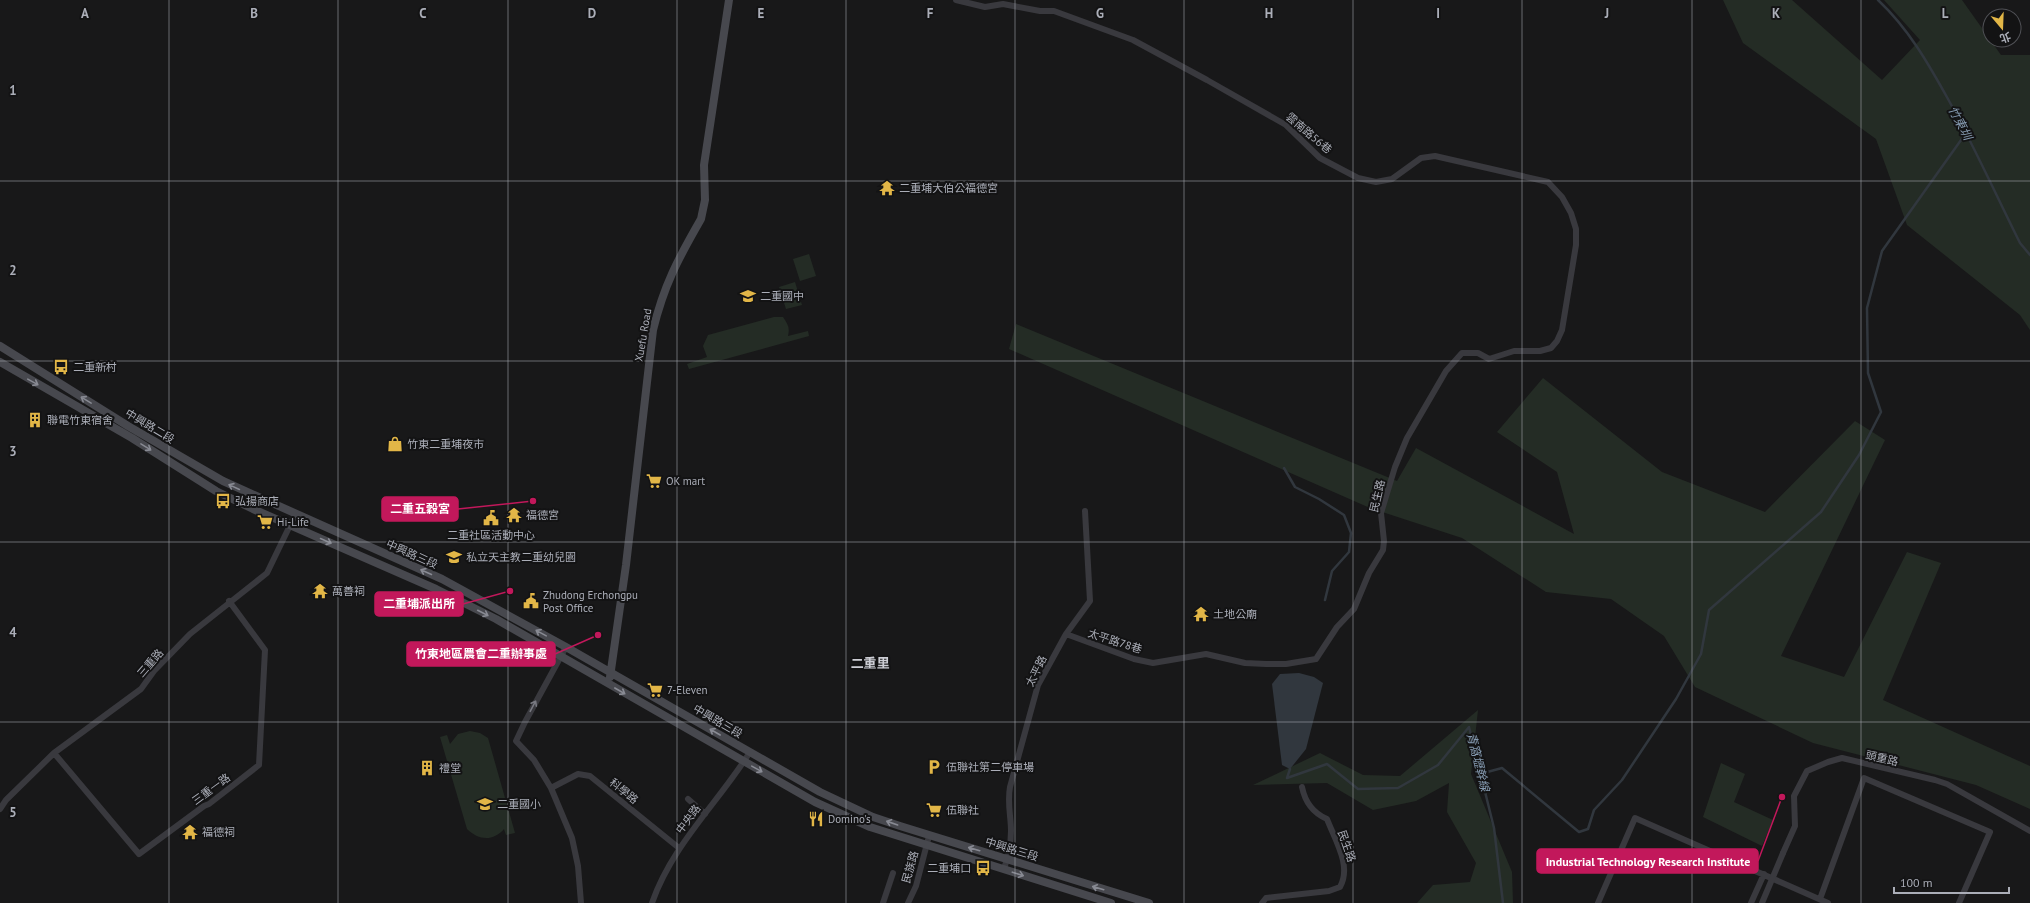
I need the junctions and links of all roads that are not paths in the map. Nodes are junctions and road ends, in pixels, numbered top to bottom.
1 (729, 0) edge
2 (956, 0) edge
3 (0, 346) edge
4 (1456, 358) joint
5 (0, 362) edge
6 (1085, 511) dead end
7 (295, 515) junction
8 (290, 526) junction
9 (229, 601) junction
10 (1066, 634) junction
11 (566, 647) junction
12 (1206, 654) joint
13 (560, 657) junction
14 (612, 674) junction
15 (607, 683) junction
16 (750, 752) junction
17 (54, 753) junction
18 (743, 762) junction
19 (1302, 787) dead end
20 (551, 788) junction
21 (688, 799) dead end
22 (0, 809) edge
23 (705, 814) junction
24 (2030, 831) edge
25 (929, 836) junction
26 (926, 846) junction
27 (679, 848) junction
28 (1007, 859) junction
29 (1004, 869) junction
30 (893, 873) dead end
31 (1764, 874) junction
32 (1116, 893) junction
33 (1820, 899) junction
34 (582, 903) edge
35 (652, 903) edge
36 (883, 903) edge
37 (908, 903) edge
38 (1112, 903) edge
39 (1149, 903) edge
40 (1262, 903) edge
41 (1598, 903) edge
42 (1750, 903) edge
43 (1762, 903) edge
44 (1828, 903) edge
45 (1960, 903) edge

1 - 14 main road, Xuefu Road
2 - 4 street, 雲南路56巷
7 -> 3 main road, 中興路二段
4 - 12 street, 民生路
5 -> 8 main road
6 - 10 street, 太平路
7 - 8 street, 三重路
11 -> 7 main road, 中興路三段
8 - 9 street, 三重路
8 -> 13 main road
9 - 17 street, 三重路
9 - 17 street, 三重一路
10 - 12 street, 太平路78巷
10 - 28 street, 太平路
11 - 13 street
11 - 14 main road, 中興路三段
13 - 15 main road
20 -> 13 street
14 - 15 main road, Xuefu Road
16 -> 14 main road, 中興路三段
15 -> 18 main road
16 - 18 street, 中央路
25 -> 16 main road, 中興路三段
17 - 22 street, 三重路
18 - 23 street, 中央路
18 -> 26 main road
19 - 40 street, 民生路
20 - 27 street, 科學路
20 - 34 street
21 - 23 street
23 - 27 street, 中央路
24 - 43 street, 頭重路, bridge
25 - 26 street, 民族路
28 -> 25 main road, 中興路三段
26 - 29 main road
26 - 37 street, 民族路
27 - 35 street, 中央路
28 - 29 street, 太平路
32 -> 28 main road, 中興路三段
29 -> 38 main road
30 - 36 street
31 - 33 street
31 - 41 street
31 - 42 street
32 - 38 street
32 - 39 main road, 中興路三段
33 - 44 street
33 - 45 street

